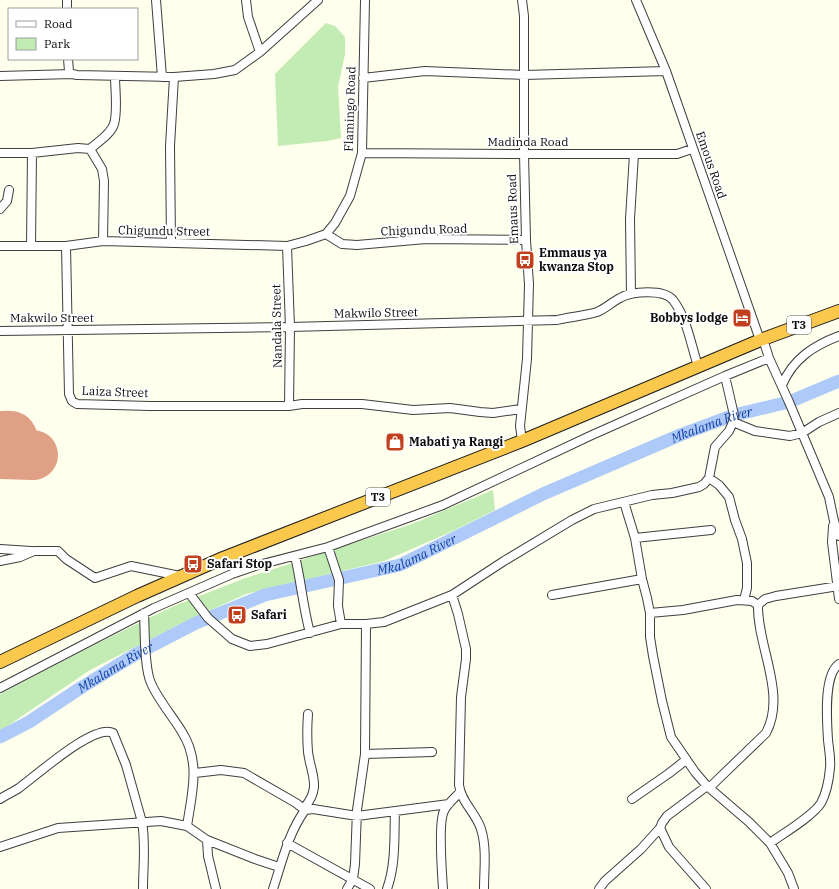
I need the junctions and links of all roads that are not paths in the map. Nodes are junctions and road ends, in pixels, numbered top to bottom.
1 (156, 0) edge
2 (246, 0) edge
3 (318, 0) edge
4 (365, 0) edge
5 (522, 0) edge
6 (636, 0) edge
7 (260, 52) junction
8 (68, 60) edge
9 (666, 71) junction
10 (72, 74) junction
11 (524, 75) junction
12 (0, 76) edge
13 (115, 76) junction
14 (162, 77) junction
15 (174, 77) junction
16 (363, 78) junction
17 (90, 149) junction
18 (692, 149) junction
19 (0, 153) edge
20 (32, 153) junction
21 (362, 153) junction
22 (524, 154) junction
23 (634, 154) junction
24 (9, 190) dead end
25 (0, 209) edge
26 (326, 234) junction
27 (526, 240) junction
28 (104, 241) junction
29 (171, 243) junction
30 (0, 246) edge
31 (31, 246) junction
32 (66, 246) junction
33 (287, 246) junction
34 (631, 294) junction
35 (839, 311) edge
36 (528, 321) junction
37 (290, 327) junction
38 (68, 330) junction
39 (0, 331) edge
40 (839, 336) edge
41 (761, 339) junction
42 (769, 358) junction
43 (698, 366) junction
44 (725, 376) junction
45 (782, 385) junction
46 (289, 406) junction
47 (521, 409) junction
48 (839, 413) edge
49 (733, 422) junction
50 (802, 433) junction
51 (522, 441) junction
52 (709, 478) junction
53 (624, 502) junction
54 (834, 521) junction
55 (711, 530) dead end
56 (839, 536) edge
57 (635, 538) junction
58 (328, 547) junction
59 (0, 549) edge
60 (34, 551) junction
61 (295, 556) junction
62 (0, 561) edge
63 (180, 576) junction
64 (642, 579) junction
65 (838, 586) edge
66 (189, 593) junction
67 (452, 595) junction
68 (552, 595) dead end
69 (839, 599) edge
70 (744, 600) junction
71 (758, 605) junction
72 (144, 613) junction
73 (650, 614) junction
74 (341, 624) junction
75 (366, 624) junction
76 (310, 633) junction
77 (0, 662) edge
78 (839, 664) edge
79 (0, 688) edge
80 (308, 714) dead end
81 (432, 752) dead end
82 (365, 754) junction
83 (686, 760) junction
84 (195, 773) junction
85 (708, 787) junction
86 (460, 792) junction
87 (0, 799) edge
88 (632, 799) dead end
89 (449, 804) junction
90 (305, 809) junction
91 (395, 811) junction
92 (357, 816) junction
93 (142, 822) junction
94 (187, 826) junction
95 (660, 828) junction
96 (207, 840) junction
97 (287, 843) junction
98 (770, 843) junction
99 (0, 847) edge
100 (279, 866) junction
101 (353, 879) junction
102 (143, 889) edge
103 (216, 889) edge
104 (273, 889) edge
105 (347, 889) edge
106 (370, 889) edge
107 (387, 889) edge
108 (443, 889) edge
109 (484, 889) edge
110 (599, 889) edge
111 (706, 889) edge
112 (794, 889) edge

1 - 14 street
2 - 7 street
3 - 7 street
4 - 16 street, Flamingo Road
5 - 11 street, Emaus Road
6 - 9 street, Emous Road
7 - 15 street
8 - 10 street
9 - 11 street
9 - 18 street, Emous Road
10 - 12 street
10 - 13 street
11 - 16 street
11 - 22 street, Emaus Road
13 - 14 street
13 - 17 street
14 - 15 street
15 - 29 street
16 - 21 street, Flamingo Road
17 - 20 street
17 - 28 street
18 - 23 street, Madinda Road
18 - 41 street, Emous Road
19 - 20 street
20 - 31 street
21 - 22 street, Madinda Road
21 - 26 street, Flamingo Road
22 - 23 street, Madinda Road
22 - 27 street, Emaus Road
23 - 34 street
24 - 25 street
26 - 27 street, Chigundu Road
26 - 33 street, Chigundu Street
27 - 36 street, Emaus Road
28 - 29 street, Chigundu Street
28 - 32 street, Chigundu Street
29 - 33 street, Chigundu Street
30 - 31 street, Chigundu Street
31 - 32 street, Chigundu Street
32 - 38 street, Laiza Street
33 - 37 street, Nandala Street
34 - 36 street, Makwilo Street
34 - 43 street, Makwilo Street
35 - 41 highway, T3
36 - 37 street, Makwilo Street
36 - 47 street, Emaus Road
37 - 38 street, Makwilo Street
37 - 46 street, Nandala Street
38 - 39 street, Makwilo Street
38 - 46 street, Laiza Street
40 - 45 street
41 - 42 street, Emous Road
41 - 43 highway, T3
42 - 44 street
42 - 45 street, Emous Road
43 - 51 highway, T3
44 - 49 street
44 - 58 street
45 - 50 street, Emous Road
46 - 47 street
47 - 51 street, Emaus Road
48 - 50 street
49 - 50 street
49 - 52 street
50 - 54 street, Emous Road
51 - 63 highway, T3
52 - 53 street
52 - 70 street
53 - 57 street
53 - 67 street
54 - 56 street
54 - 65 street
55 - 57 street
57 - 64 street
58 - 61 street
58 - 74 street
59 - 60 street
60 - 62 street
60 - 63 street
61 - 66 street
61 - 76 street
63 - 77 highway, T3
64 - 68 street
64 - 73 street
65 - 69 street
65 - 71 street
66 - 72 street
66 - 76 street
67 - 75 street
67 - 86 street
70 - 71 street
70 - 73 street
71 - 85 street
72 - 79 street
72 - 84 street
73 - 83 street
74 - 75 street
74 - 76 street
75 - 82 street
78 - 98 street
80 - 90 street
81 - 82 street
82 - 92 street
83 - 85 street
83 - 88 street
84 - 90 street
84 - 94 street
85 - 95 street
85 - 98 street
86 - 89 street
86 - 109 street
87 - 93 street
89 - 91 street
89 - 108 street
90 - 92 street
90 - 97 street
91 - 92 street
91 - 107 street
92 - 101 street
93 - 94 street
93 - 99 street
93 - 102 street
94 - 96 street
95 - 110 street
95 - 111 street
96 - 100 street
96 - 103 street
97 - 100 street
97 - 101 street
98 - 112 street
100 - 104 street
101 - 105 street
101 - 106 street

